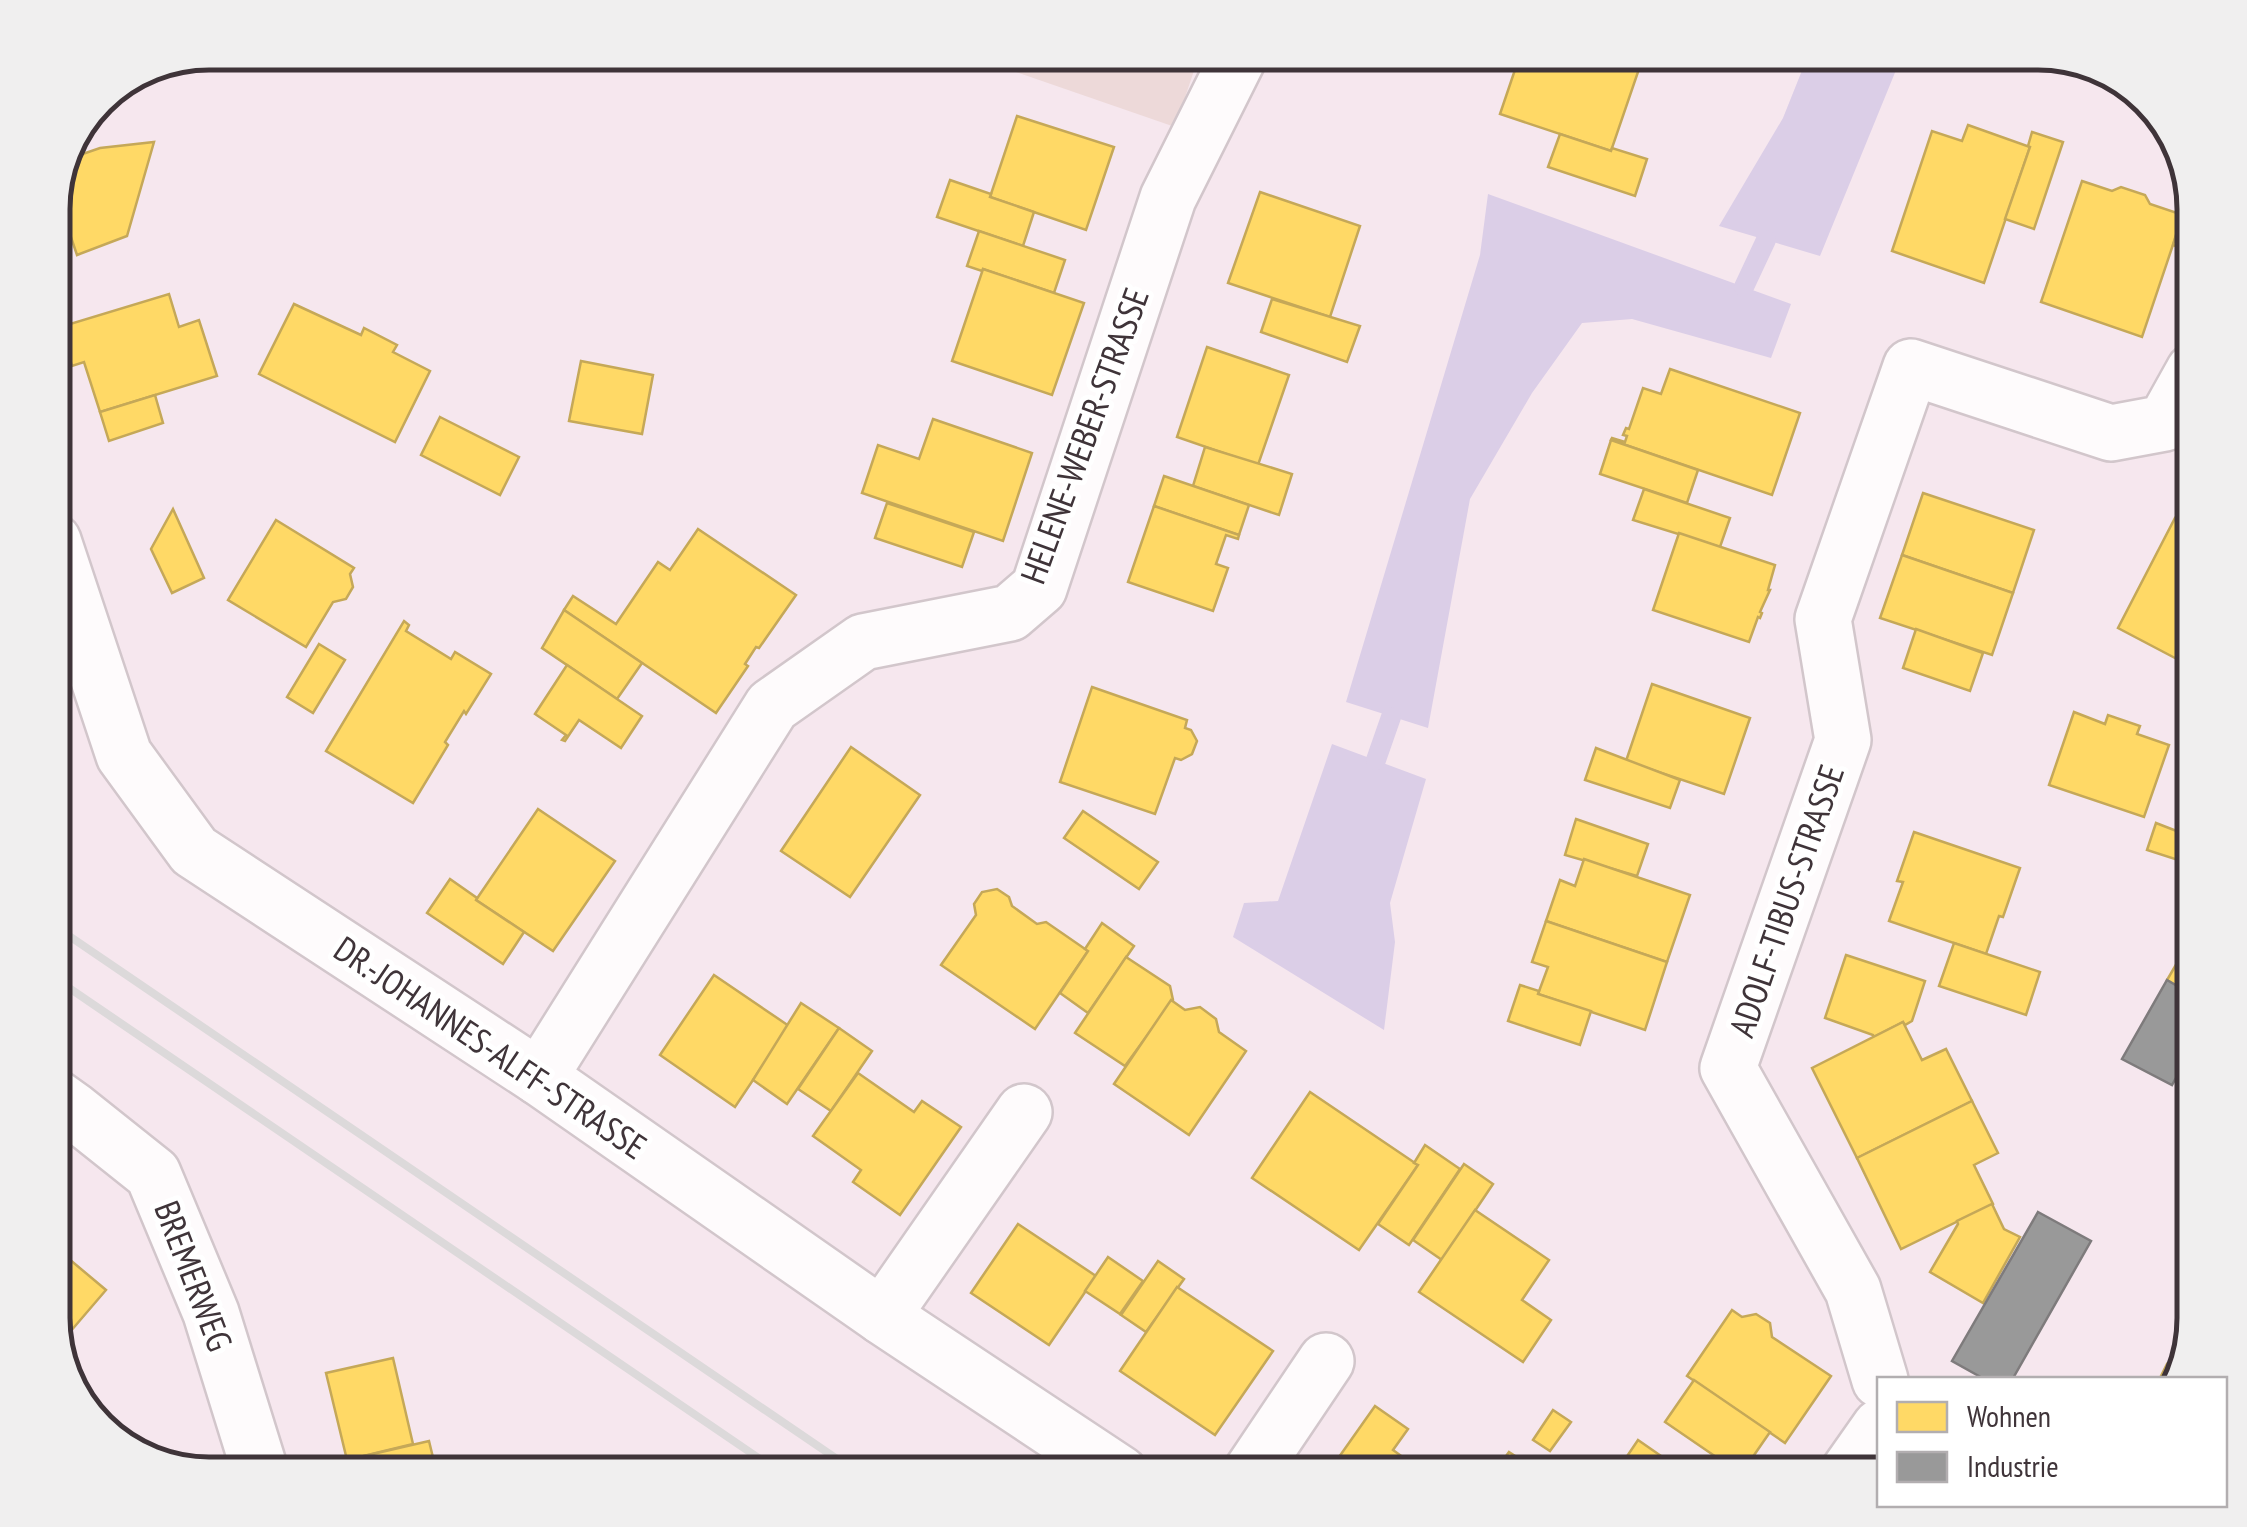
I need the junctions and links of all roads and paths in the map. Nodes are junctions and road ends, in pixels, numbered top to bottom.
1 (1231, 70) edge
2 (2177, 401) edge
3 (70, 592) edge
4 (540, 1077) junction
5 (70, 1109) edge
6 (1024, 1112) dead end
7 (882, 1316) junction
8 (1326, 1361) dead end
9 (1879, 1377) edge
10 (1877, 1431) edge
11 (257, 1457) edge
12 (1094, 1457) edge
13 (1261, 1457) edge
14 (1859, 1457) edge

1 - 4 street, HELENE-WEBER-STRASSE
2 - 9 street, ADOLF-TIBUS-STRASSE
3 - 4 street, DR.-JOHANNES-ALFF-STRASSE
4 - 7 street, DR.-JOHANNES-ALFF-STRASSE
5 - 11 street, BREMERWEG
6 - 7 street
7 - 12 street, DR.-JOHANNES-ALFF-STRASSE
8 - 13 street
10 - 14 street

